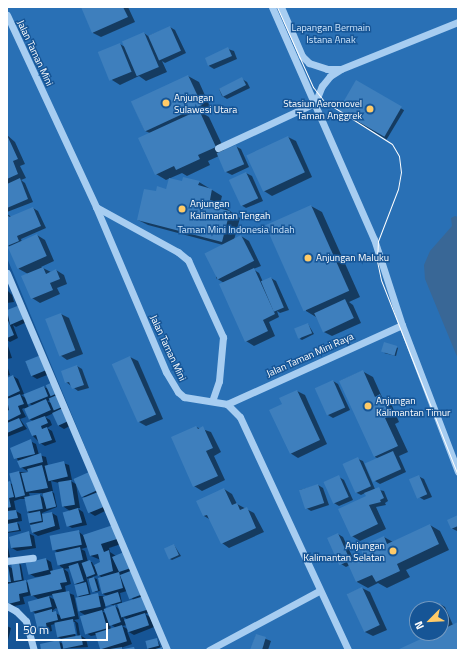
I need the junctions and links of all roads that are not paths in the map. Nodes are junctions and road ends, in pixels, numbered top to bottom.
1 (272, 7) edge
2 (281, 7) edge
3 (7, 15) edge
4 (458, 22) edge
5 (341, 69) junction
6 (315, 103) junction
7 (218, 148) dead end
8 (96, 207) junction
9 (7, 273) edge
10 (402, 325) junction
11 (212, 402) junction
12 (227, 404) junction
13 (458, 472) edge
14 (33, 558) dead end
15 (7, 561) edge
16 (319, 591) junction
17 (7, 606) edge
18 (34, 650) edge
19 (167, 650) edge
20 (208, 650) edge
21 (348, 650) edge

1 - 6 street
2 - 5 street
3 - 8 street, Jalan Taman Mini
4 - 5 street
5 - 6 street
6 - 7 street
6 - 10 street
8 - 11 street, Jalan Taman Mini
8 - 11 street
9 - 19 street
10 - 12 street, Jalan Taman Mini Raya
10 - 13 street
11 - 12 street, Jalan Taman Mini
12 - 16 street
14 - 15 street
16 - 20 street
16 - 21 street
17 - 18 street

